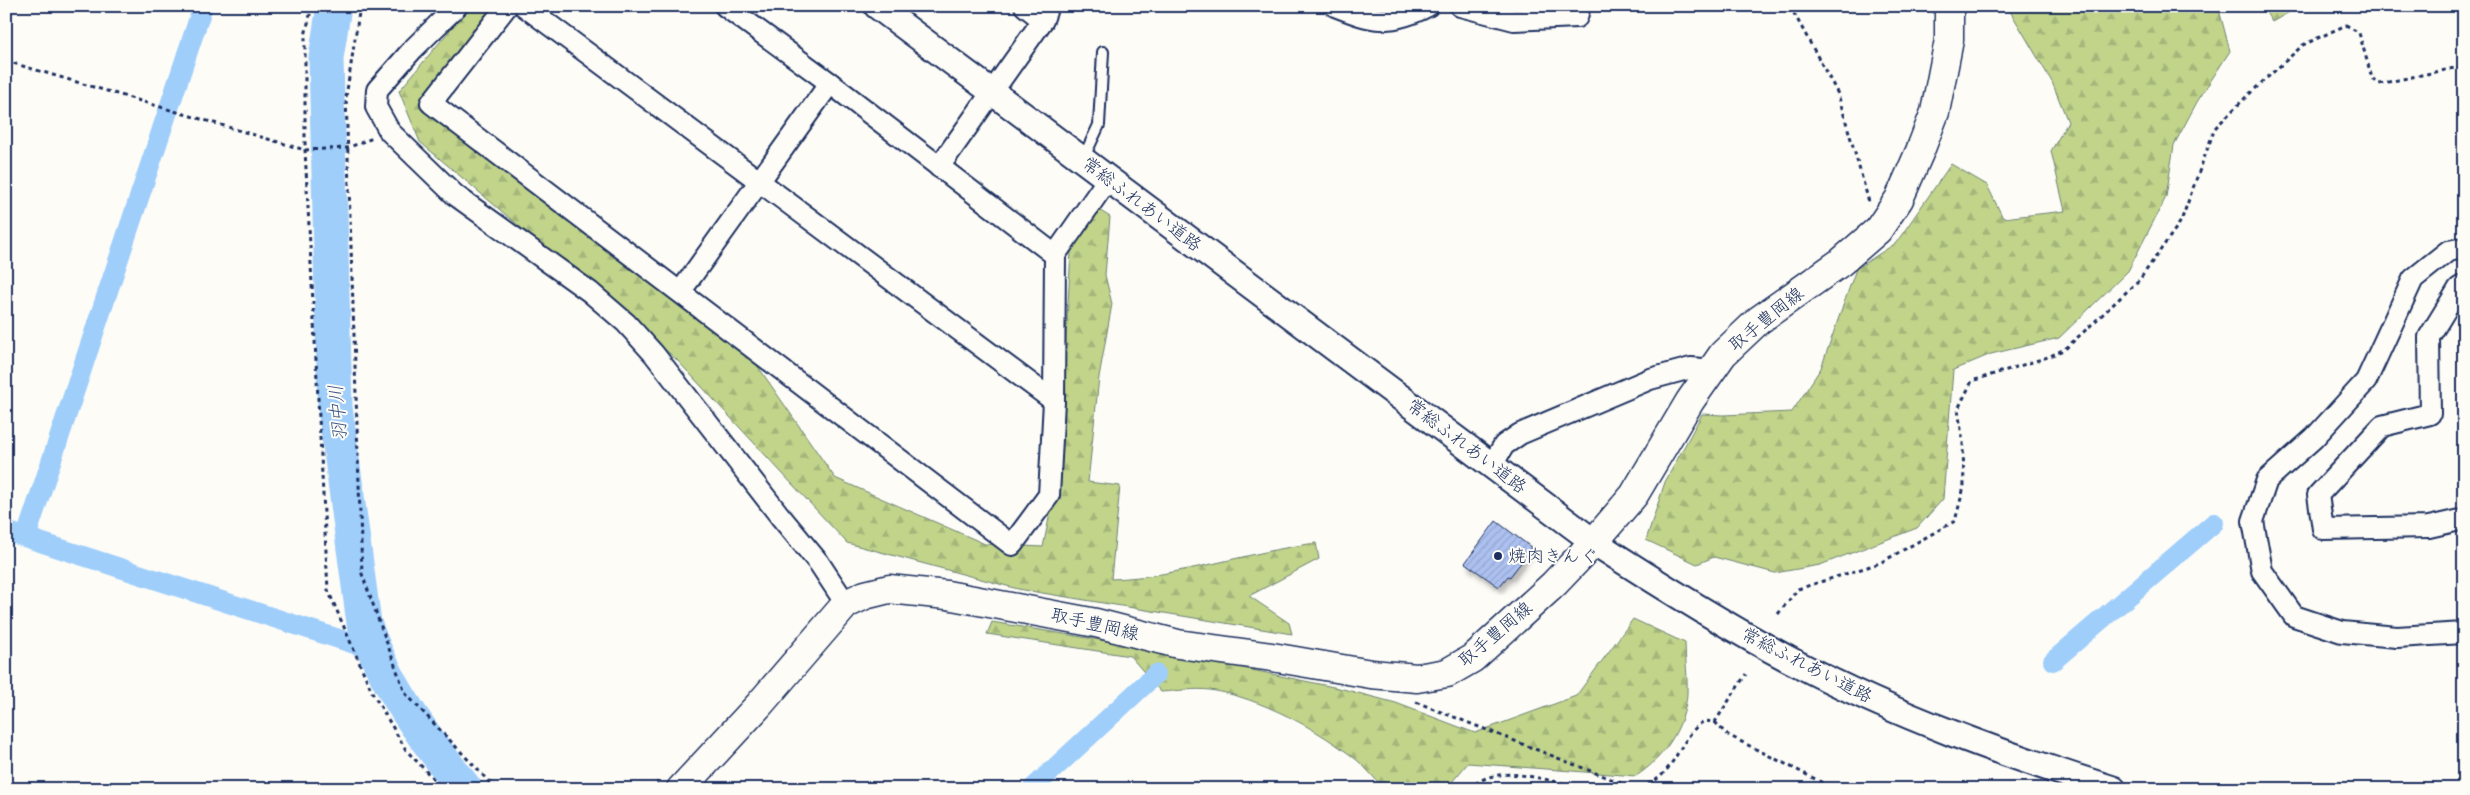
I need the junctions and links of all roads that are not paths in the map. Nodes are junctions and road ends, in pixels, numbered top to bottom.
1 (457, 6) edge
2 (507, 6) edge
3 (524, 6) edge
4 (726, 6) edge
5 (876, 6) edge
6 (1025, 6) edge
7 (1335, 6) edge
8 (1428, 6) edge
9 (1460, 6) edge
10 (1580, 6) edge
11 (1949, 6) edge
12 (1045, 13) edge
13 (1103, 52) dead end
14 (830, 82) junction
15 (992, 93) junction
16 (1082, 160) junction
17 (939, 167) junction
18 (1108, 179) junction
19 (760, 182) junction
20 (2464, 248) edge
21 (1055, 255) junction
22 (2464, 286) edge
23 (681, 291) junction
24 (1712, 370) junction
25 (1054, 401) junction
26 (1492, 465) junction
27 (2464, 519) edge
28 (1594, 542) junction
29 (846, 604) junction
30 (2464, 633) edge
31 (681, 789) edge
32 (2114, 789) edge

1 - 29 street
2 - 23 street
3 - 19 street
4 - 14 street
5 - 15 street, 常総ふれあい道路
6 - 12 street
7 - 8 street
9 - 10 street
11 - 24 main road, 取手豊岡線
12 - 15 street
13 - 16 lane
14 - 17 street
14 - 19 street
15 - 16 street, 常総ふれあい道路
15 - 17 street
16 - 18 street, 常総ふれあい道路
17 - 21 street
18 - 21 street
18 - 26 street, 常総ふれあい道路
19 - 23 street
19 - 25 street
20 - 30 street
21 - 25 street
22 - 27 street
23 - 25 street
24 - 26 street
24 - 28 main road, 取手豊岡線
26 - 28 street, 常総ふれあい道路
28 - 29 main road, 取手豊岡線
28 - 32 street, 常総ふれあい道路
29 - 31 main road, 取手豊岡線

